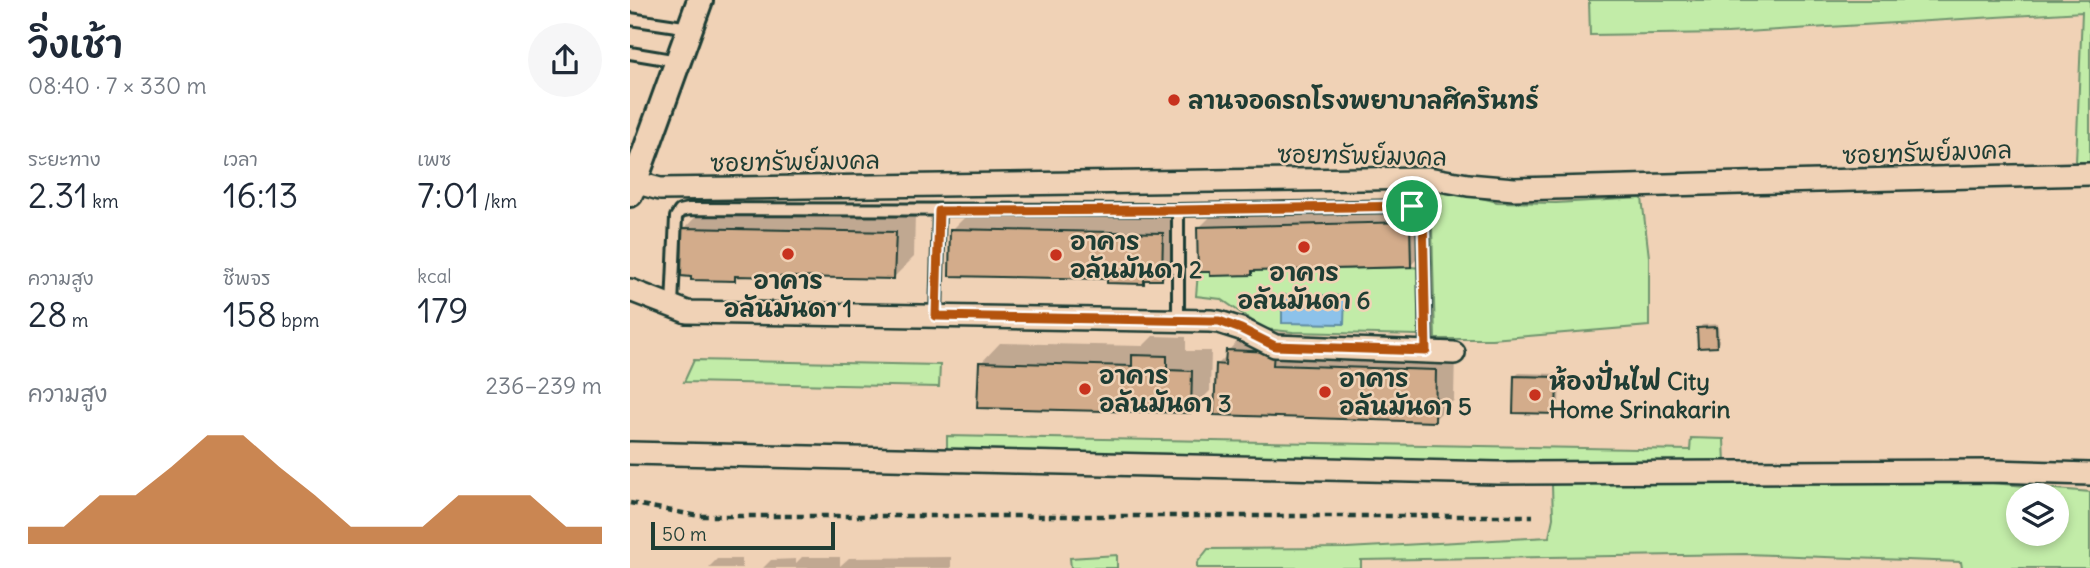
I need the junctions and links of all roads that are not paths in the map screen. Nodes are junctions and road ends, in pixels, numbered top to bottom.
1 (700, 0) edge
2 (630, 19) edge
3 (690, 28) junction
4 (630, 53) edge
5 (678, 61) junction
6 (2090, 174) edge
7 (632, 188) edge
8 (1178, 210) junction
9 (939, 211) junction
10 (630, 290) edge
11 (672, 306) junction
12 (936, 316) junction
13 (1178, 320) junction
14 (1426, 351) junction
15 (1454, 353) dead end
16 (630, 453) edge
17 (2090, 474) edge

1 - 3 street
2 - 3 lane
3 - 5 street
4 - 5 lane
5 - 7 street
6 - 7 street, ซอยทรัพย์มงคล
8 - 9 lane
8 - 13 lane
8 - 14 lane
9 - 11 lane
9 - 12 lane
10 - 11 street
11 - 12 street
12 - 13 street
13 - 14 street
14 - 15 street
16 - 17 street

